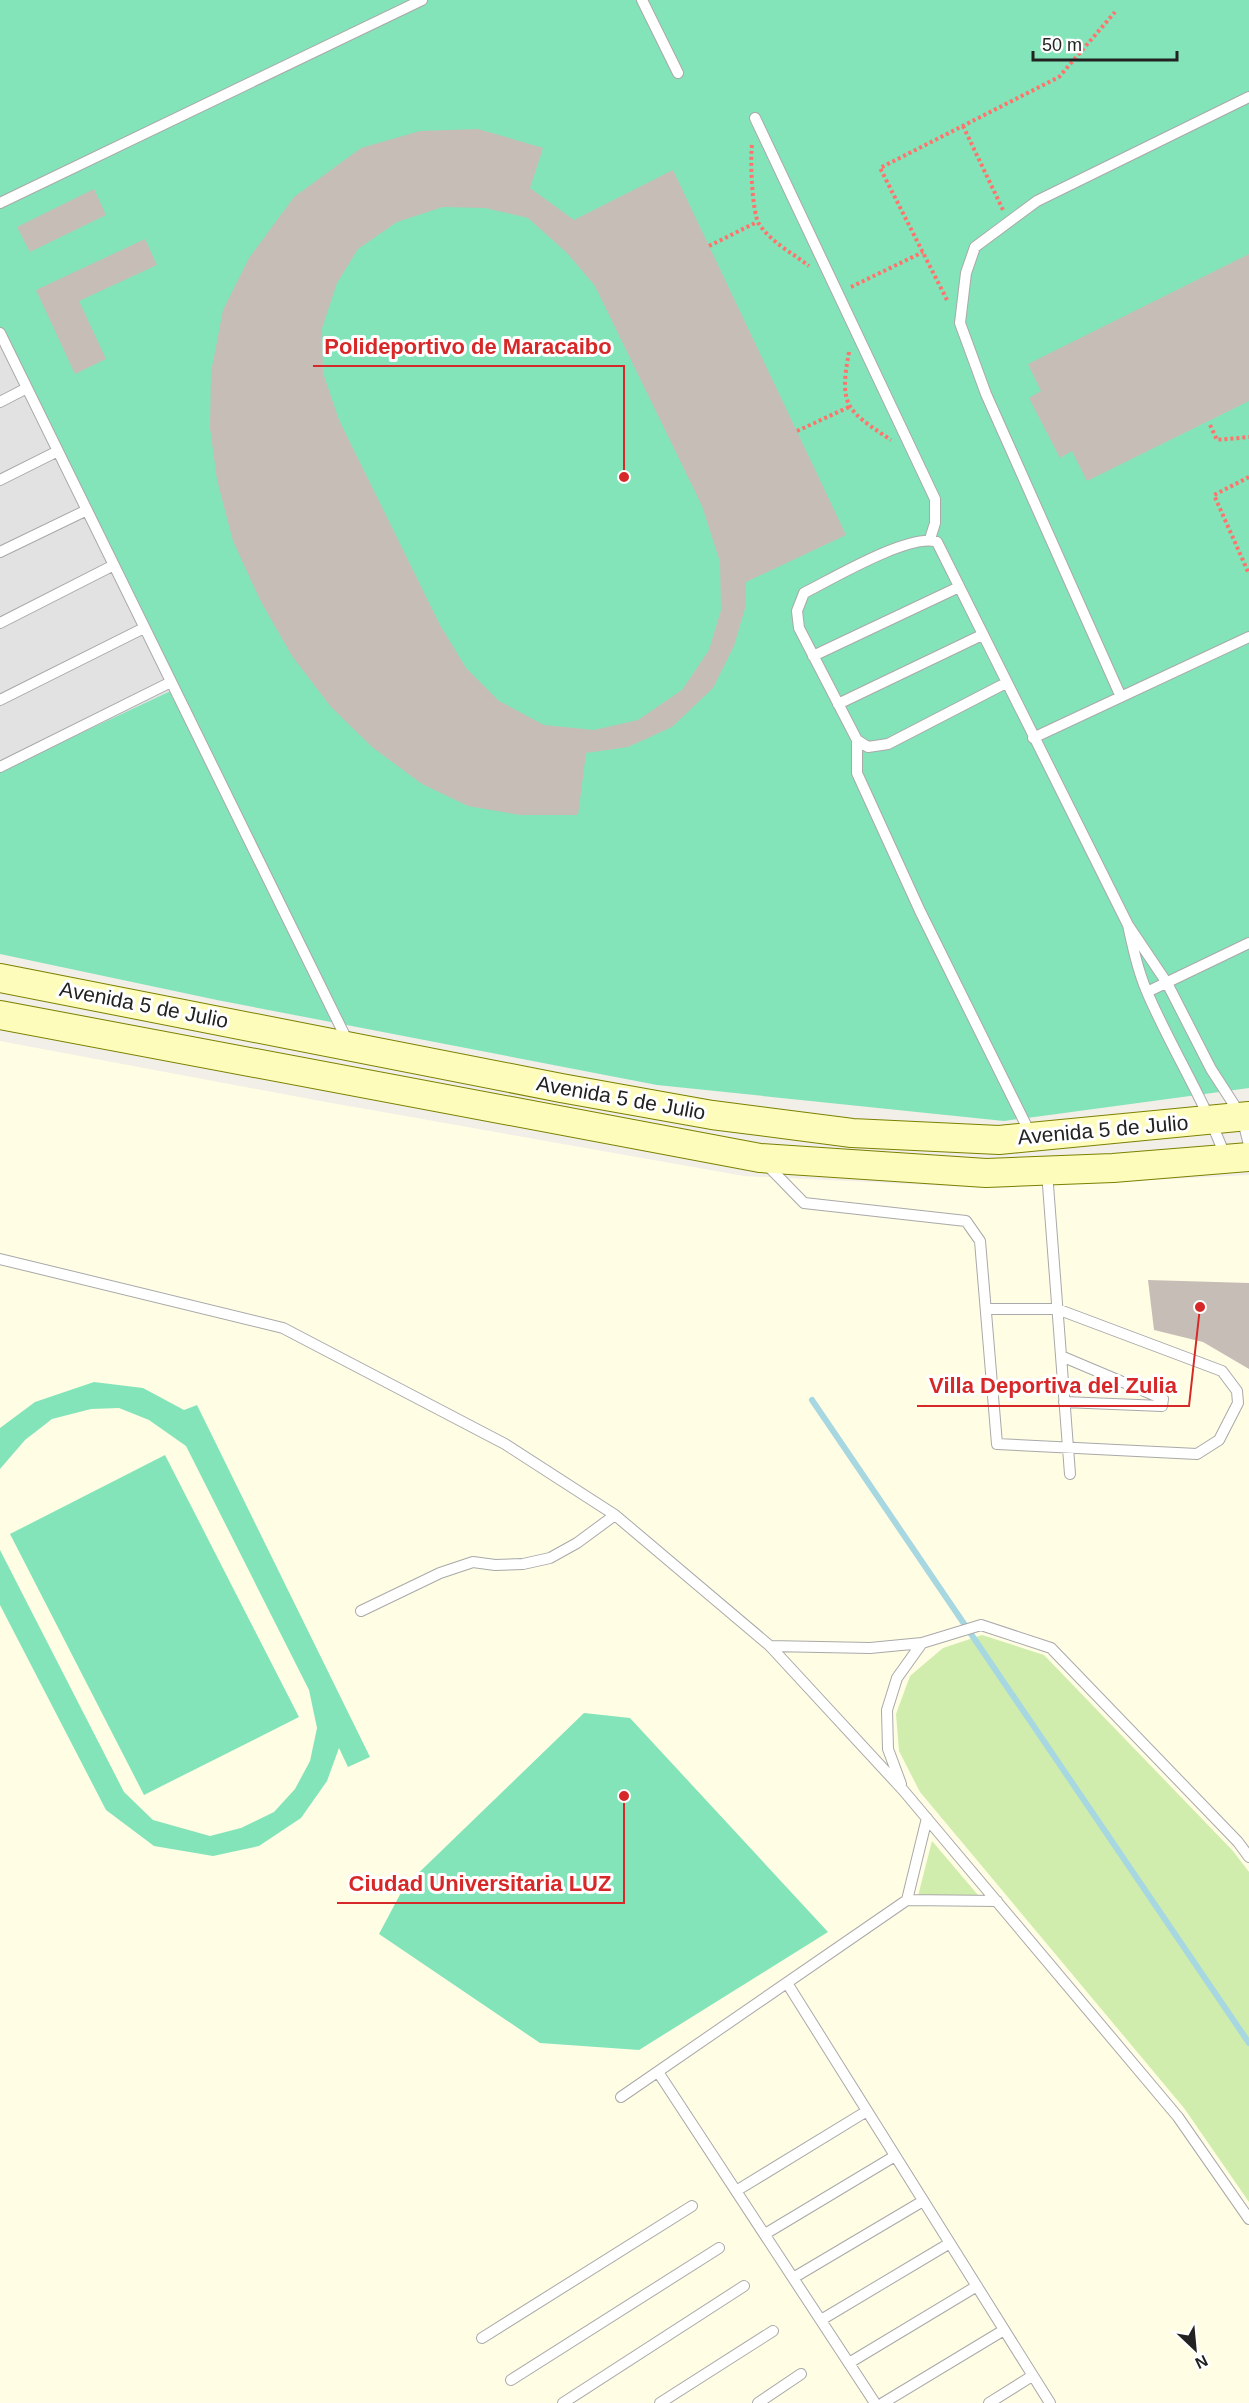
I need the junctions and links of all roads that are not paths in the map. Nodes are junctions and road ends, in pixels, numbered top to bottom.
1 (422, 0) edge
2 (642, 0) edge
3 (678, 73) dead end
4 (1249, 97) edge
5 (755, 118) road end
6 (0, 203) edge
7 (0, 333) edge
8 (27, 388) junction
9 (0, 402) edge
10 (58, 451) junction
11 (0, 480) edge
12 (87, 510) junction
13 (930, 539) junction
14 (0, 552) edge
15 (114, 565) junction
16 (959, 587) junction
17 (0, 623) edge
18 (144, 628) junction
19 (982, 635) junction
20 (1249, 637) edge
21 (813, 656) junction
22 (171, 682) junction
23 (1006, 683) junction
24 (1121, 697) junction
25 (0, 700) edge
26 (838, 704) junction
27 (1034, 738) junction
28 (857, 740) junction
29 (0, 767) edge
30 (1128, 925) junction
31 (1249, 943) edge
32 (0, 978) edge
33 (1167, 983) junction
34 (1147, 992) junction
35 (0, 1015) edge
36 (350, 1045) junction
37 (340, 1080) junction
38 (1245, 1117) edge
39 (1212, 1120) junction
40 (1032, 1137) junction
41 (1241, 1154) edge
42 (760, 1158) junction
43 (1047, 1170) junction
44 (0, 1259) edge
45 (986, 1309) junction
46 (1058, 1309) junction
47 (1061, 1356) junction
48 (1064, 1402) junction
49 (1067, 1448) junction
50 (1070, 1474) dead end
51 (615, 1515) junction
52 (361, 1611) dead end
53 (922, 1643) junction
54 (770, 1646) junction
55 (903, 1790) junction
56 (927, 1818) junction
57 (1249, 1857) edge
58 (908, 1900) junction
59 (997, 1901) junction
60 (787, 1983) junction
61 (657, 2072) junction
62 (621, 2097) dead end
63 (867, 2111) junction
64 (895, 2156) junction
65 (736, 2191) junction
66 (923, 2201) junction
67 (692, 2206) dead end
68 (1249, 2219) edge
69 (765, 2234) junction
70 (950, 2243) junction
71 (719, 2248) dead end
72 (793, 2278) junction
73 (744, 2286) dead end
74 (977, 2286) junction
75 (821, 2320) junction
76 (1004, 2330) junction
77 (773, 2331) dead end
78 (482, 2338) dead end
79 (849, 2363) junction
80 (801, 2374) dead end
81 (1032, 2376) junction
82 (511, 2380) dead end
83 (563, 2403) edge
84 (660, 2403) edge
85 (758, 2403) edge
86 (875, 2403) edge
87 (883, 2403) edge
88 (989, 2403) edge
89 (1050, 2403) edge

1 - 6 lane
2 - 3 lane
4 - 24 lane
5 - 13 lane
7 - 8 lane
8 - 9 lane
8 - 10 lane
10 - 11 lane
10 - 12 lane
12 - 14 lane
12 - 15 lane
13 - 16 lane
13 - 21 lane
15 - 17 lane
15 - 18 lane
16 - 19 lane
16 - 21 lane
18 - 22 lane
18 - 25 lane
19 - 23 lane
19 - 26 lane
20 - 24 lane
21 - 26 lane
22 - 29 lane
22 - 36 lane
23 - 27 lane
23 - 28 lane
24 - 27 lane
26 - 28 lane
27 - 30 lane
28 - 40 lane
30 - 33 lane
30 - 34 lane
31 - 33 lane
32 - 36 main road, Avenida 5 de Julio
33 - 34 lane
33 - 38 lane
34 - 39 lane
35 - 37 main road, Avenida 5 de Julio
36 - 37 main road
36 - 40 main road, Avenida 5 de Julio
37 - 42 main road, Avenida 5 de Julio
38 - 39 main road, Avenida 5 de Julio
38 - 41 lane
39 - 40 main road, Avenida 5 de Julio
39 - 41 lane
41 - 43 main road, Avenida 5 de Julio
42 - 43 main road, Avenida 5 de Julio
42 - 45 lane
43 - 46 lane
44 - 51 lane
45 - 46 lane
45 - 49 lane
46 - 47 lane
46 - 49 lane
47 - 48 lane
47 - 48 lane
48 - 49 lane
49 - 50 lane
51 - 52 lane
51 - 54 lane
53 - 54 lane
53 - 55 lane
53 - 57 lane
54 - 55 lane
55 - 56 lane
56 - 58 lane
56 - 59 lane
58 - 59 lane
58 - 60 lane
59 - 68 lane
60 - 61 lane
60 - 63 lane
61 - 62 lane
61 - 65 lane
63 - 64 lane
63 - 65 lane
64 - 66 lane
64 - 69 lane
65 - 69 lane
66 - 70 lane
66 - 72 lane
67 - 78 lane
69 - 72 lane
70 - 74 lane
70 - 75 lane
71 - 82 lane
72 - 75 lane
73 - 83 lane
74 - 76 lane
74 - 79 lane
75 - 79 lane
76 - 81 lane
76 - 87 lane
77 - 84 lane
79 - 86 lane
80 - 85 lane
81 - 88 lane
81 - 89 lane

